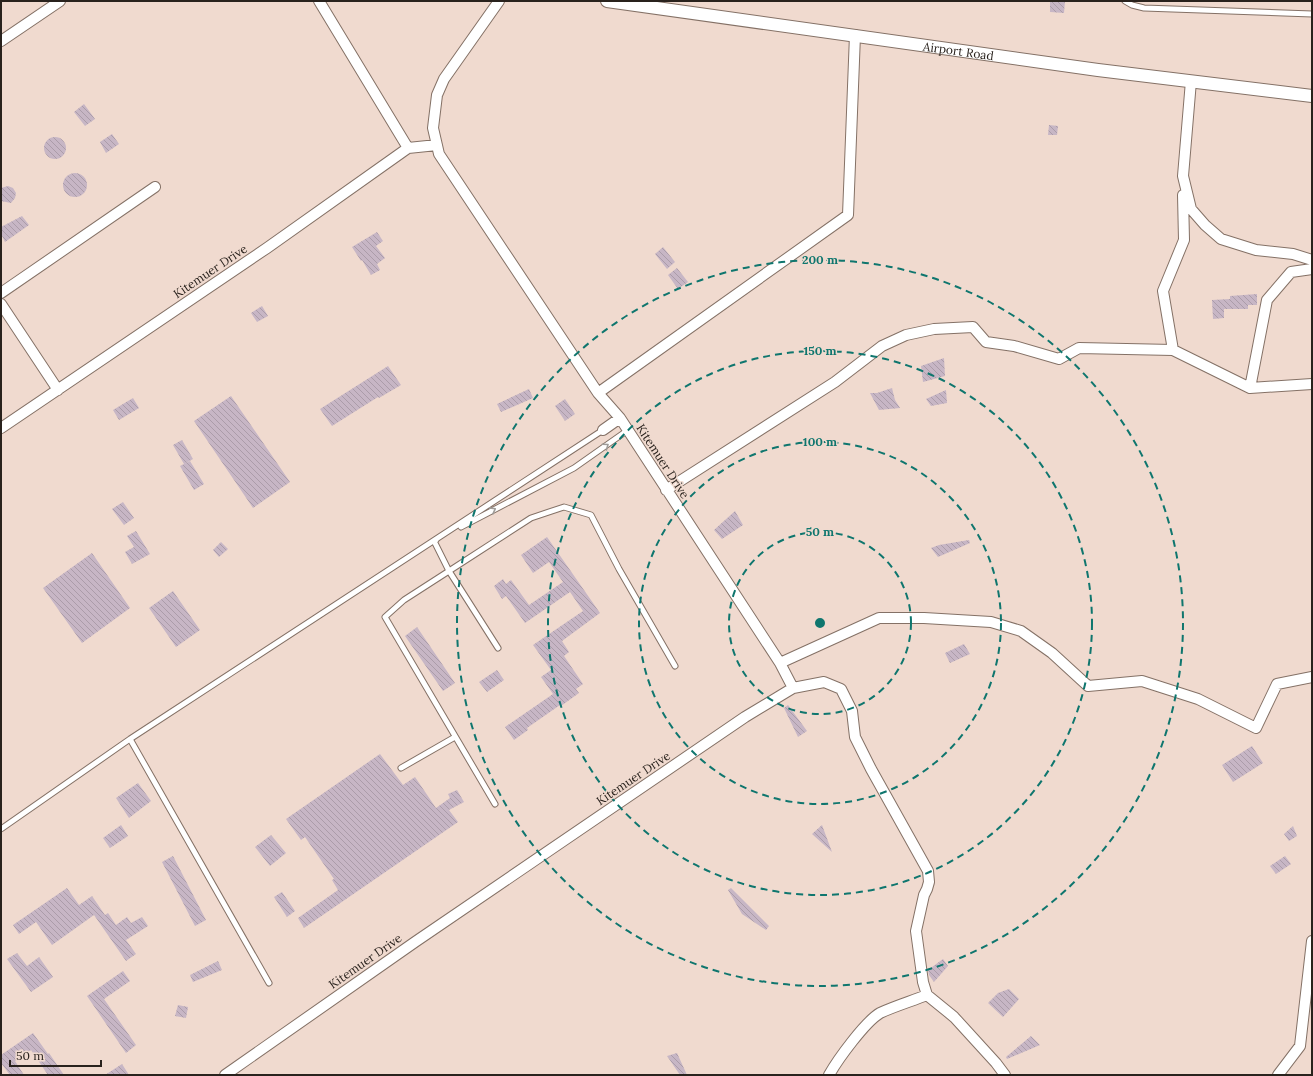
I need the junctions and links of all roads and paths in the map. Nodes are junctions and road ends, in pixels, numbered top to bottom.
1 (60, 1) edge
2 (318, 1) edge
3 (499, 1) edge
4 (607, 1) edge
5 (1125, 1) edge
6 (1312, 14) edge
7 (855, 35) junction
8 (1, 41) edge
9 (1191, 81) junction
10 (1312, 96) edge
11 (437, 145) junction
12 (408, 148) junction
13 (1183, 176) junction
14 (155, 187) dead end
15 (1312, 260) edge
16 (1312, 269) edge
17 (1, 293) edge
18 (1, 304) edge
19 (1173, 350) junction
20 (1312, 384) edge
21 (1250, 388) junction
22 (58, 390) junction
23 (598, 393) junction
24 (620, 418) junction
25 (1, 428) edge
26 (603, 430) joint
27 (628, 430) junction
28 (666, 490) junction
29 (434, 541) junction
30 (449, 572) junction
31 (498, 648) dead end
32 (780, 663) junction
33 (675, 666) dead end
34 (1312, 677) edge
35 (793, 688) junction
36 (455, 737) junction
37 (130, 739) junction
38 (401, 768) dead end
39 (495, 804) dead end
40 (1, 828) edge
41 (1312, 942) edge
42 (269, 983) dead end
43 (927, 995) junction
44 (225, 1075) edge
45 (829, 1075) edge
46 (1005, 1075) edge
47 (1278, 1075) edge

1 - 8 street
2 - 12 street
3 - 11 street, Kitemuer Drive
4 - 7 street, Airport Road
5 - 6 lane
7 - 9 street, Airport Road
7 - 23 street
9 - 10 street, Airport Road
9 - 13 street
11 - 12 street, Kitemuer Drive
11 - 23 street, Kitemuer Drive
12 - 22 street, Kitemuer Drive
13 - 15 street
13 - 19 street
14 - 17 street
16 - 21 street
18 - 22 street
19 - 21 street
19 - 28 street
20 - 21 street
22 - 25 street, Kitemuer Drive
23 - 24 street, Kitemuer Drive
24 - 26 street
24 - 27 street, Kitemuer Drive
26 - 29 lane
27 - 28 street, Kitemuer Drive
29 -> 27 lane
28 - 32 street, Kitemuer Drive
29 - 30 lane
29 - 37 lane
30 - 31 lane
30 - 33 lane
30 - 36 lane
32 - 34 street
32 - 35 street, Kitemuer Drive
35 - 43 street
35 - 44 street, Kitemuer Drive
36 - 38 lane
36 - 39 lane
37 - 40 lane
37 - 42 lane
41 - 47 street
43 - 45 street
43 - 46 street

